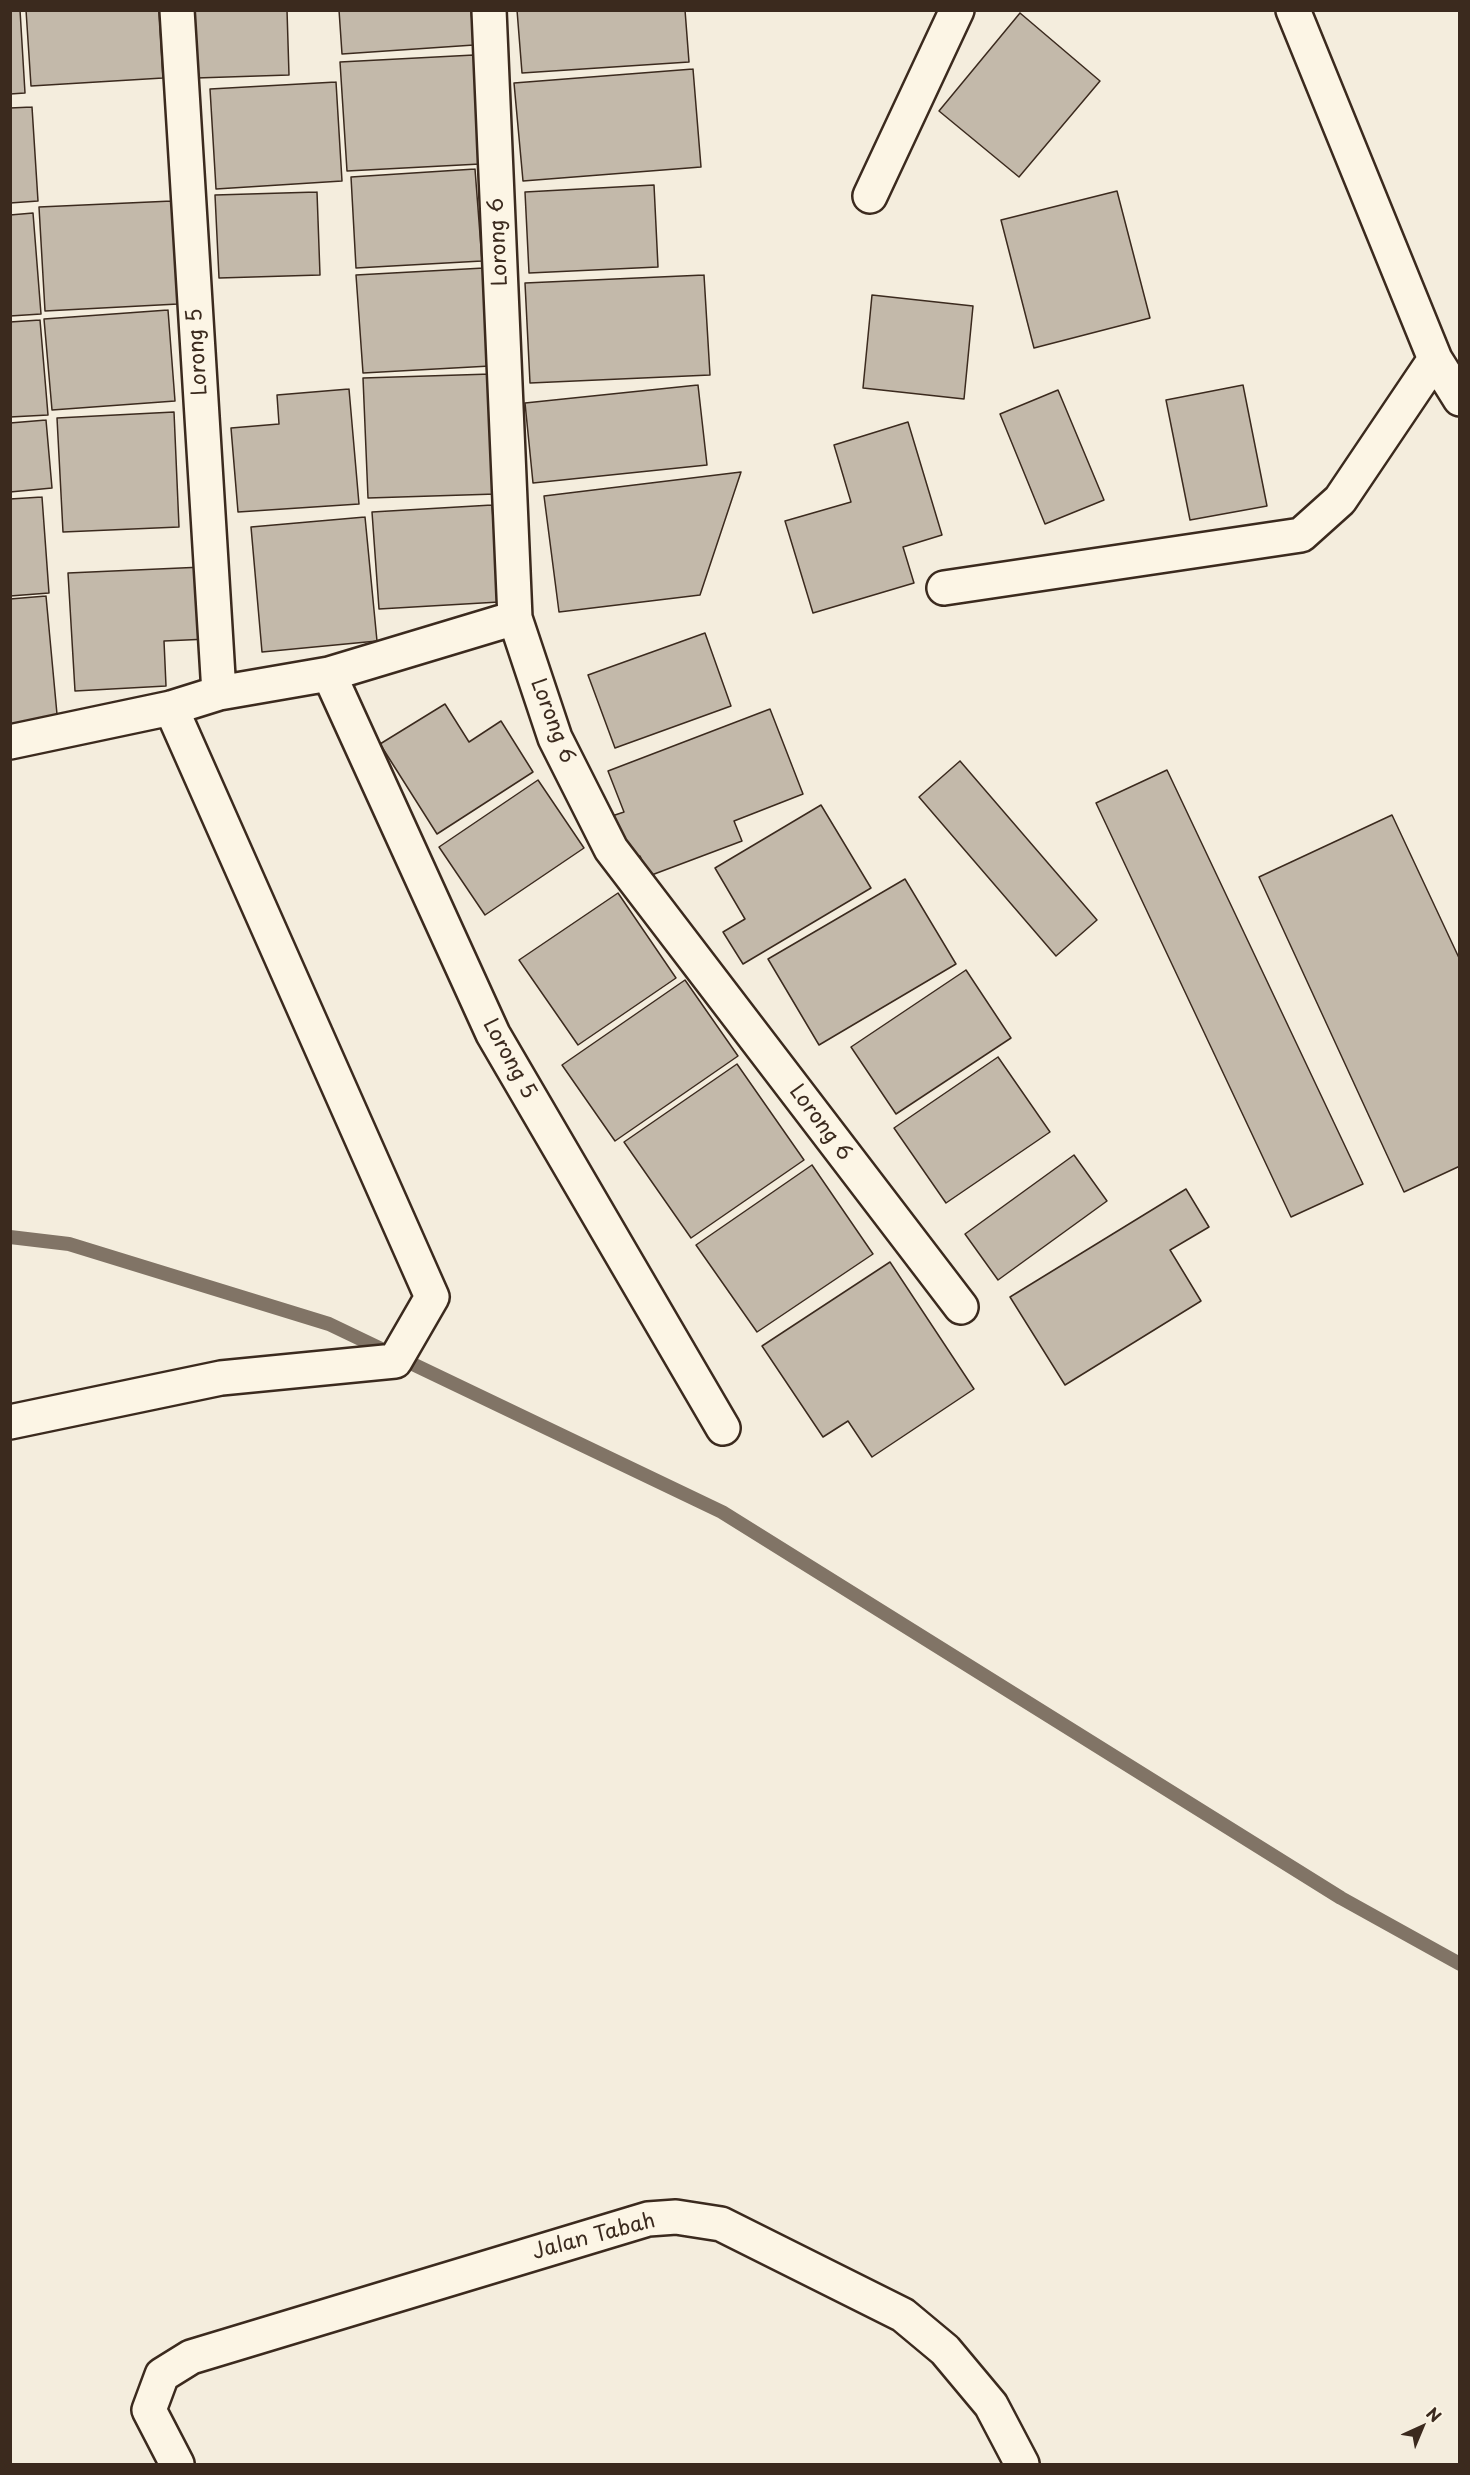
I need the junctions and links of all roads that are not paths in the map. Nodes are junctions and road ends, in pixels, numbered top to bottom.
1 (177, 10) edge
2 (489, 10) edge
3 (957, 10) edge
4 (1293, 10) edge
5 (870, 195) dead end
6 (1436, 359) junction
7 (1460, 399) edge
8 (944, 588) dead end
9 (515, 618) junction
10 (329, 674) junction
11 (219, 693) junction
12 (171, 708) junction
13 (10, 742) edge
14 (961, 1307) dead end
15 (10, 1422) edge
16 (723, 1428) dead end
17 (177, 2464) edge
18 (1022, 2464) edge

1 - 11 street, Lorong 5
2 - 9 street, Lorong 6
3 - 5 street
4 - 6 street
6 - 7 street
6 - 8 street
9 - 10 street
9 - 14 street, Lorong 6
10 - 11 street
10 - 16 street, Lorong 5
11 - 12 street
12 - 13 street
12 - 15 street
17 - 18 street, Jalan Tabah

